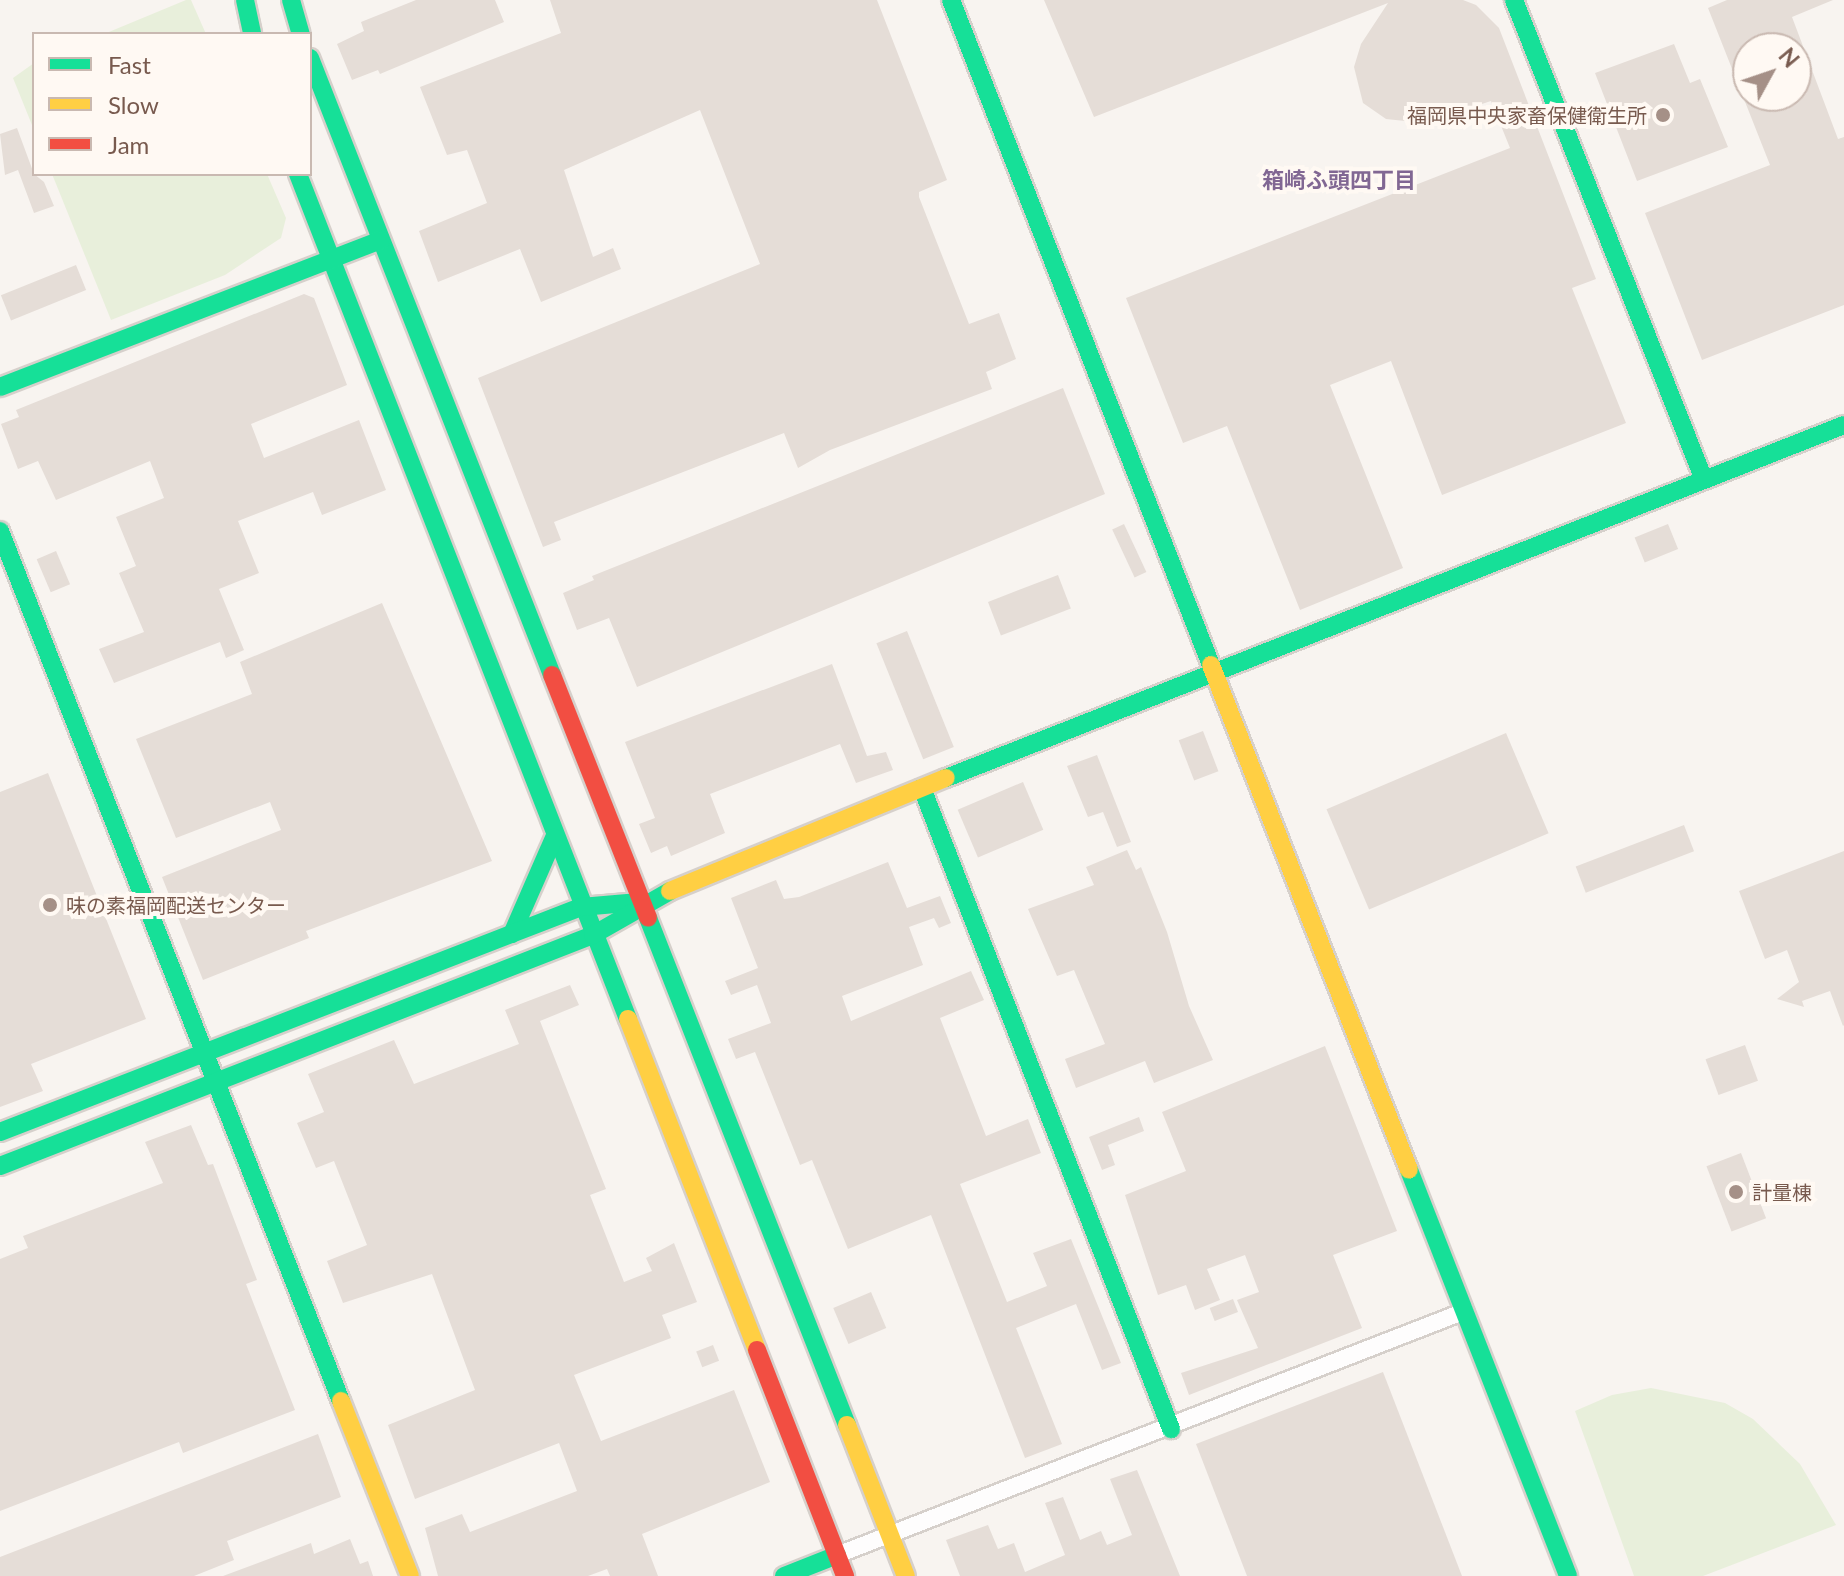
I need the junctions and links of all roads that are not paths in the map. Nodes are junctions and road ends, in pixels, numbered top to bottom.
1 (245, 0) edge
2 (291, 0) edge
3 (951, 0) edge
4 (1514, 0) edge
5 (252, 32) edge
6 (300, 32) edge
7 (312, 63) edge
8 (299, 176) edge
9 (381, 240) junction
10 (330, 259) junction
11 (0, 387) edge
12 (1844, 425) edge
13 (1704, 480) junction
14 (0, 531) edge
15 (1217, 672) junction
16 (922, 788) junction
17 (554, 838) junction
18 (643, 902) junction
19 (581, 907) junction
20 (512, 934) junction
21 (593, 935) junction
22 (203, 1054) junction
23 (214, 1083) junction
24 (0, 1132) edge
25 (0, 1166) edge
26 (1465, 1311) junction
27 (1171, 1429) junction
28 (891, 1538) junction
29 (837, 1555) junction
30 (410, 1576) edge
31 (784, 1576) edge
32 (845, 1576) edge
33 (906, 1576) edge
34 (1568, 1576) edge

1 - 5 street
2 - 6 street
3 - 15 street
4 - 13 street
7 - 9 street
8 - 10 street
9 - 10 street
9 - 18 street
10 - 11 street
10 - 17 street
12 - 13 street
13 - 15 street
14 - 22 street
15 - 16 street
15 - 26 street
16 - 18 street
16 - 27 street
17 - 19 street
17 - 20 street
18 - 19 street
18 - 21 street
18 - 28 street
19 - 20 street
19 - 21 street
20 - 22 street
21 - 23 street
21 - 29 street
22 - 23 street
22 - 24 street
23 - 25 street
23 - 30 street
26 - 27 street
26 - 34 street
27 - 28 street
28 - 29 street
28 - 33 street
29 - 31 street
29 - 32 street

